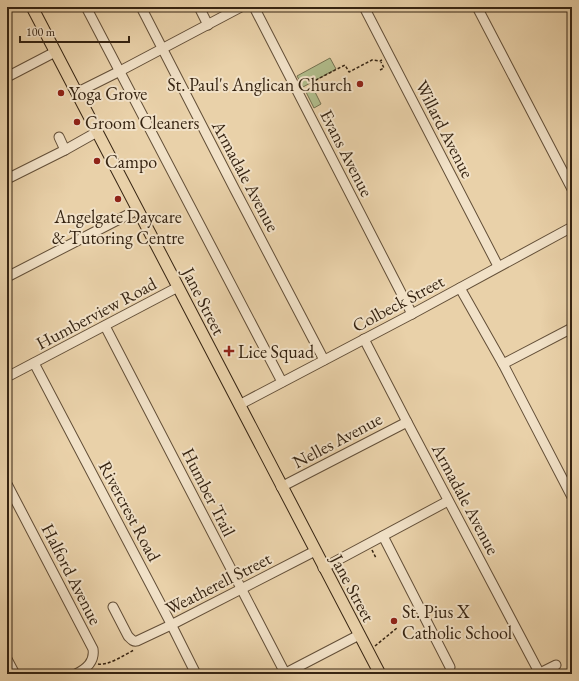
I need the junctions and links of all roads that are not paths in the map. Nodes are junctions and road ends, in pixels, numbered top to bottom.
1 (32, 7) edge
2 (86, 7) edge
3 (141, 7) edge
4 (199, 7) edge
5 (241, 7) edge
6 (254, 7) edge
7 (364, 7) edge
8 (477, 7) edge
9 (208, 25) junction
10 (162, 49) junction
11 (55, 52) junction
12 (120, 71) junction
13 (7, 77) edge
14 (76, 93) junction
15 (97, 132) junction
16 (59, 137) dead end
17 (65, 150) junction
18 (7, 180) edge
19 (572, 189) edge
20 (137, 210) junction
21 (572, 227) edge
22 (498, 266) junction
23 (7, 277) edge
24 (178, 287) junction
25 (460, 288) junction
26 (412, 314) junction
27 (105, 326) junction
28 (572, 328) edge
29 (364, 339) junction
30 (324, 360) junction
31 (34, 363) junction
32 (503, 364) junction
33 (7, 377) edge
34 (282, 382) junction
35 (239, 405) junction
36 (407, 422) junction
37 (7, 484) edge
38 (281, 487) junction
39 (572, 497) edge
40 (448, 501) junction
41 (383, 536) junction
42 (315, 551) junction
43 (324, 568) junction
44 (242, 589) junction
45 (113, 607) dead end
46 (171, 625) junction
47 (359, 635) junction
48 (7, 659) edge
49 (556, 665) dead end
50 (450, 667) dead end
51 (15, 674) edge
52 (76, 674) edge
53 (196, 674) edge
54 (285, 674) edge
55 (380, 674) edge
56 (540, 674) edge

1 - 11 main road, Jane Street
2 - 12 street
3 - 10 street, Armadale Avenue
4 - 9 street
5 - 9 street
6 - 26 street, Evans Avenue
7 - 22 street, Willard Avenue
8 - 19 street
9 - 10 street
10 - 12 street
10 - 30 street, Armadale Avenue
11 - 13 street
11 - 14 main road, Jane Street
12 - 14 street
12 - 34 street
14 - 15 main road, Jane Street
15 - 17 street
15 - 20 main road, Jane Street
16 - 17 street
17 - 18 street
20 - 23 street
20 - 24 main road, Jane Street
21 - 22 street, Colbeck Street
22 - 25 street, Colbeck Street
24 - 27 street, Humberview Road
24 - 35 main road, Jane Street
25 - 26 street, Colbeck Street
25 - 32 street
26 - 29 street, Colbeck Street
27 - 31 street, Humberview Road
27 - 44 street, Humber Trail
28 - 32 street
29 - 30 street, Colbeck Street
29 - 36 street, Armadale Avenue
30 - 34 street, Colbeck Street
31 - 33 street, Humberview Road
31 - 46 street, Rivercrest Road
32 - 39 street
34 - 35 street, Colbeck Street
35 - 38 main road, Jane Street
36 - 38 street, Nelles Avenue
36 - 40 street, Armadale Avenue
37 - 52 street, Halford Avenue
38 - 42 main road, Jane Street
40 - 41 street
40 - 56 street, Armadale Avenue
41 - 43 street
41 - 50 street
42 - 43 main road, Jane Street
42 - 44 street, Weatherell Street
43 - 47 main road, Jane Street
44 - 46 street, Weatherell Street
44 - 54 street, Humber Trail
45 - 46 street, Weatherell Street
46 - 53 street, Rivercrest Road
47 - 54 street
47 - 55 main road, Jane Street
48 - 51 street
49 - 56 street

